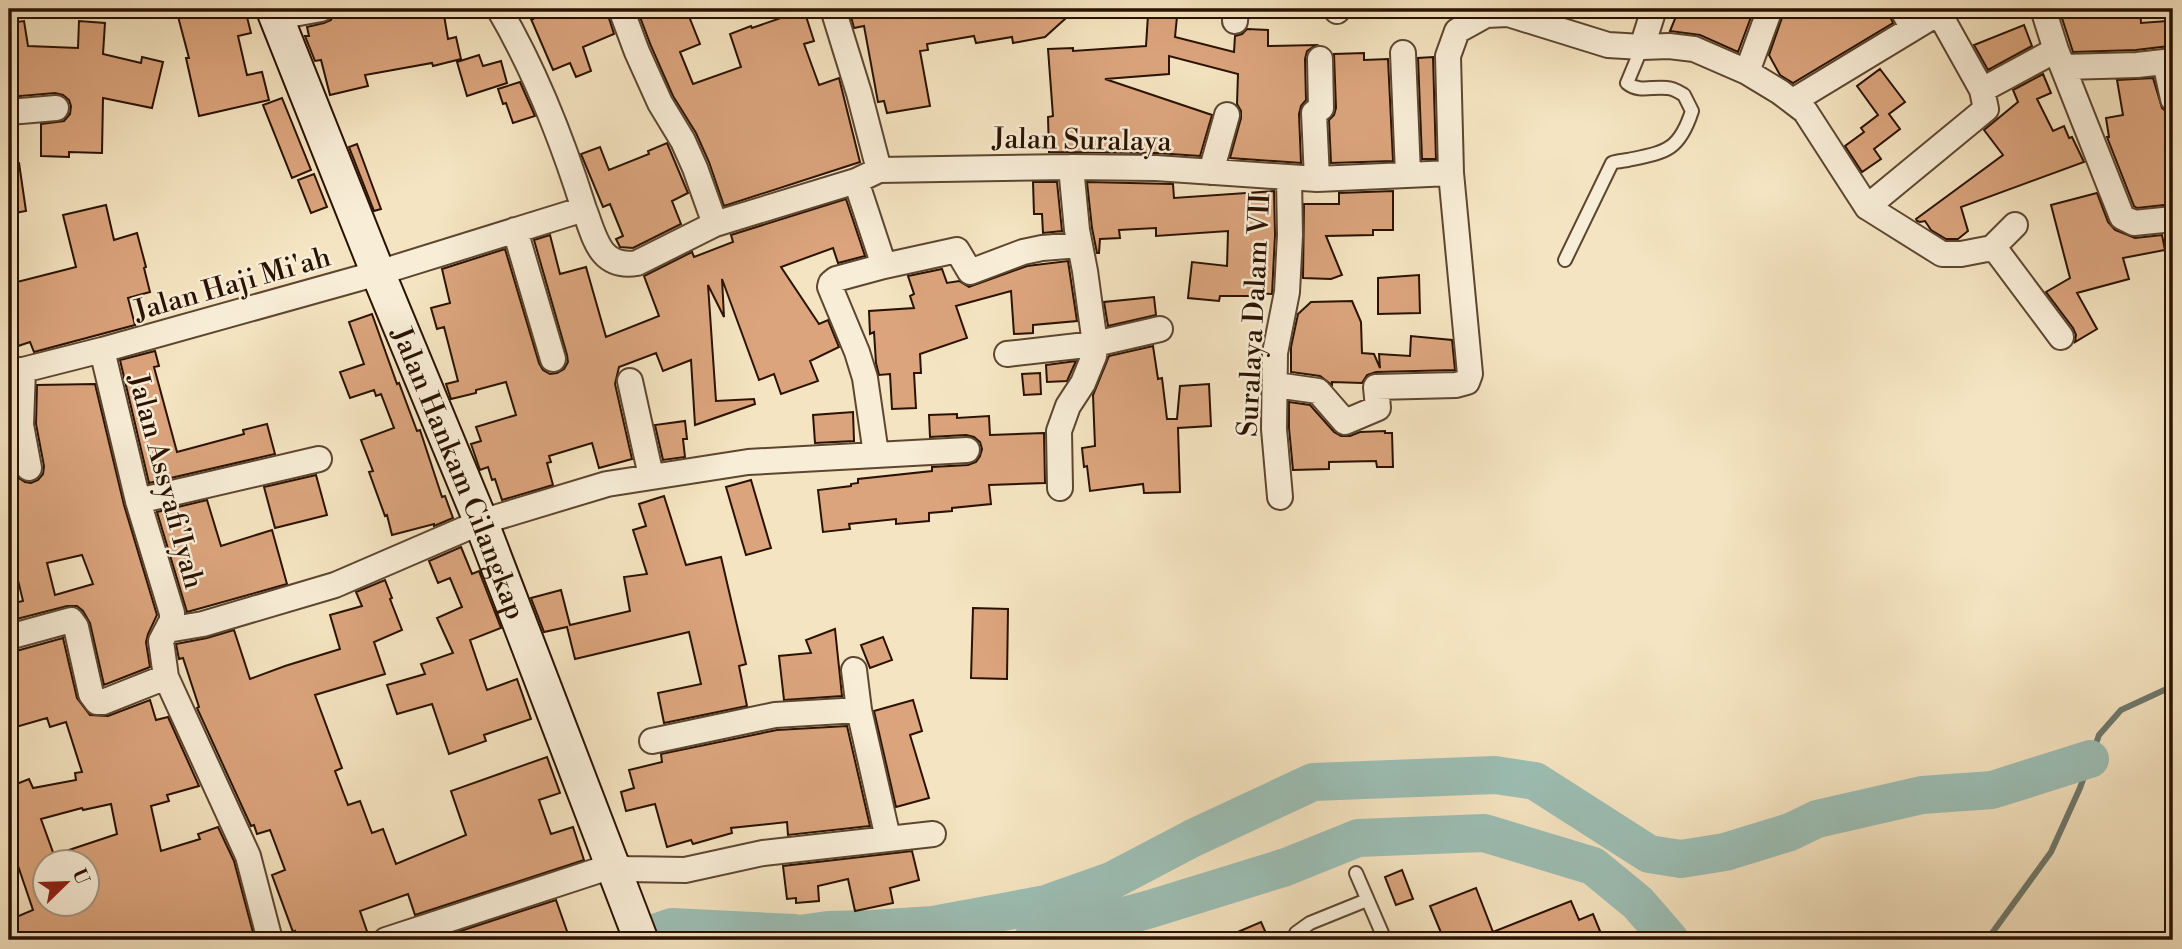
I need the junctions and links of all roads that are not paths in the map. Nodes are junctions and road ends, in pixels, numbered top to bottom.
1 (321, 9) edge
2 (499, 9) edge
3 (621, 9) edge
4 (833, 9) edge
5 (1654, 9) edge
6 (1770, 9) edge
7 (2043, 9) edge
8 (275, 13) edge
9 (1907, 19) edge
10 (1642, 47) junction
11 (1403, 52) dead end
12 (2060, 58) junction
13 (1320, 59) dead end
14 (2169, 61) edge
15 (1747, 72) junction
16 (1982, 90) junction
17 (2173, 99) edge
18 (1793, 101) junction
19 (56, 108) dead end
20 (9, 112) edge
21 (1227, 115) dead end
22 (1071, 167) junction
23 (879, 170) junction
24 (1211, 172) junction
25 (1451, 173) junction
26 (1408, 174) junction
27 (1289, 178) junction
28 (1317, 179) junction
29 (856, 181) junction
30 (1867, 207) junction
31 (584, 209) junction
32 (2173, 219) edge
33 (715, 224) junction
34 (2015, 225) dead end
35 (514, 230) junction
36 (1080, 246) junction
37 (1992, 248) junction
38 (1565, 260) dead end
39 (884, 266) junction
40 (378, 273) junction
41 (1160, 329) dead end
42 (2061, 337) dead end
43 (1095, 344) junction
44 (102, 350) junction
45 (1007, 354) dead end
46 (553, 359) dead end
47 (16, 370) edge
48 (630, 381) dead end
49 (1276, 384) junction
50 (967, 450) dead end
51 (876, 454) junction
52 (319, 459) dead end
53 (29, 468) dead end
54 (651, 477) junction
55 (1060, 488) dead end
56 (1280, 496) dead end
57 (138, 500) junction
58 (481, 522) junction
59 (167, 630) junction
60 (9, 637) edge
61 (855, 670) dead end
62 (166, 677) junction
63 (859, 710) junction
64 (652, 741) dead end
65 (933, 834) dead end
66 (888, 838) junction
67 (612, 866) junction
68 (1356, 873) dead end
69 (1367, 900) junction
70 (636, 927) edge
71 (270, 940) edge
72 (386, 940) edge
73 (1294, 940) edge
74 (1385, 940) edge

1 - 8 street
2 - 31 street
3 - 33 street
4 - 23 street
5 - 10 street
6 - 15 street
7 - 12 street
8 - 40 street, Jalan Hankam Cilangkap
9 - 16 street
9 - 18 street
10 - 15 street
10 - 25 street
10 - 38 lane
11 - 26 street
12 - 14 street
12 - 16 street
12 - 32 street
13 - 28 street
14 - 17 street
15 - 18 street
16 - 30 street
18 - 30 street
19 - 20 street
21 - 24 street
22 - 23 street, Jalan Suralaya
22 - 24 street, Jalan Suralaya
22 - 36 street
23 - 29 street
24 - 27 street, Jalan Suralaya
25 - 26 street, Jalan Suralaya
25 - 49 street
26 - 28 street, Jalan Suralaya
27 - 28 street, Jalan Suralaya
27 - 49 street, Suralaya Dalam VII
29 - 33 street
29 - 39 street
30 - 37 street
31 - 33 street
31 - 35 street, Jalan Haji Mi'ah
34 - 37 street
35 - 40 street, Jalan Haji Mi'ah
35 - 46 street
36 - 39 street
36 - 43 street
37 - 42 street
39 - 51 street
40 - 44 street, Jalan Haji Mi'ah
40 - 58 street, Jalan Hankam Cilangkap
41 - 43 street
43 - 45 street
43 - 55 street
44 - 47 street, Jalan Haji Mi'ah
44 - 57 street, Jalan Assyafi'Iyah
47 - 53 street
48 - 54 street
49 - 56 street, Suralaya Dalam VII
50 - 51 street
51 - 54 street
52 - 57 street
54 - 58 street
57 - 59 street, Jalan Assyafi'Iyah
58 - 59 street
58 - 67 street, Jalan Hankam Cilangkap
59 - 62 street, Jalan Assyafi'Iyah
60 - 62 street
61 - 63 street
62 - 71 street, Jalan Assyafi'Iyah
63 - 64 street
63 - 66 street
65 - 66 street
66 - 67 street
67 - 70 street, Jalan Hankam Cilangkap
67 - 72 street
68 - 69 lane
69 - 73 lane
69 - 74 lane

